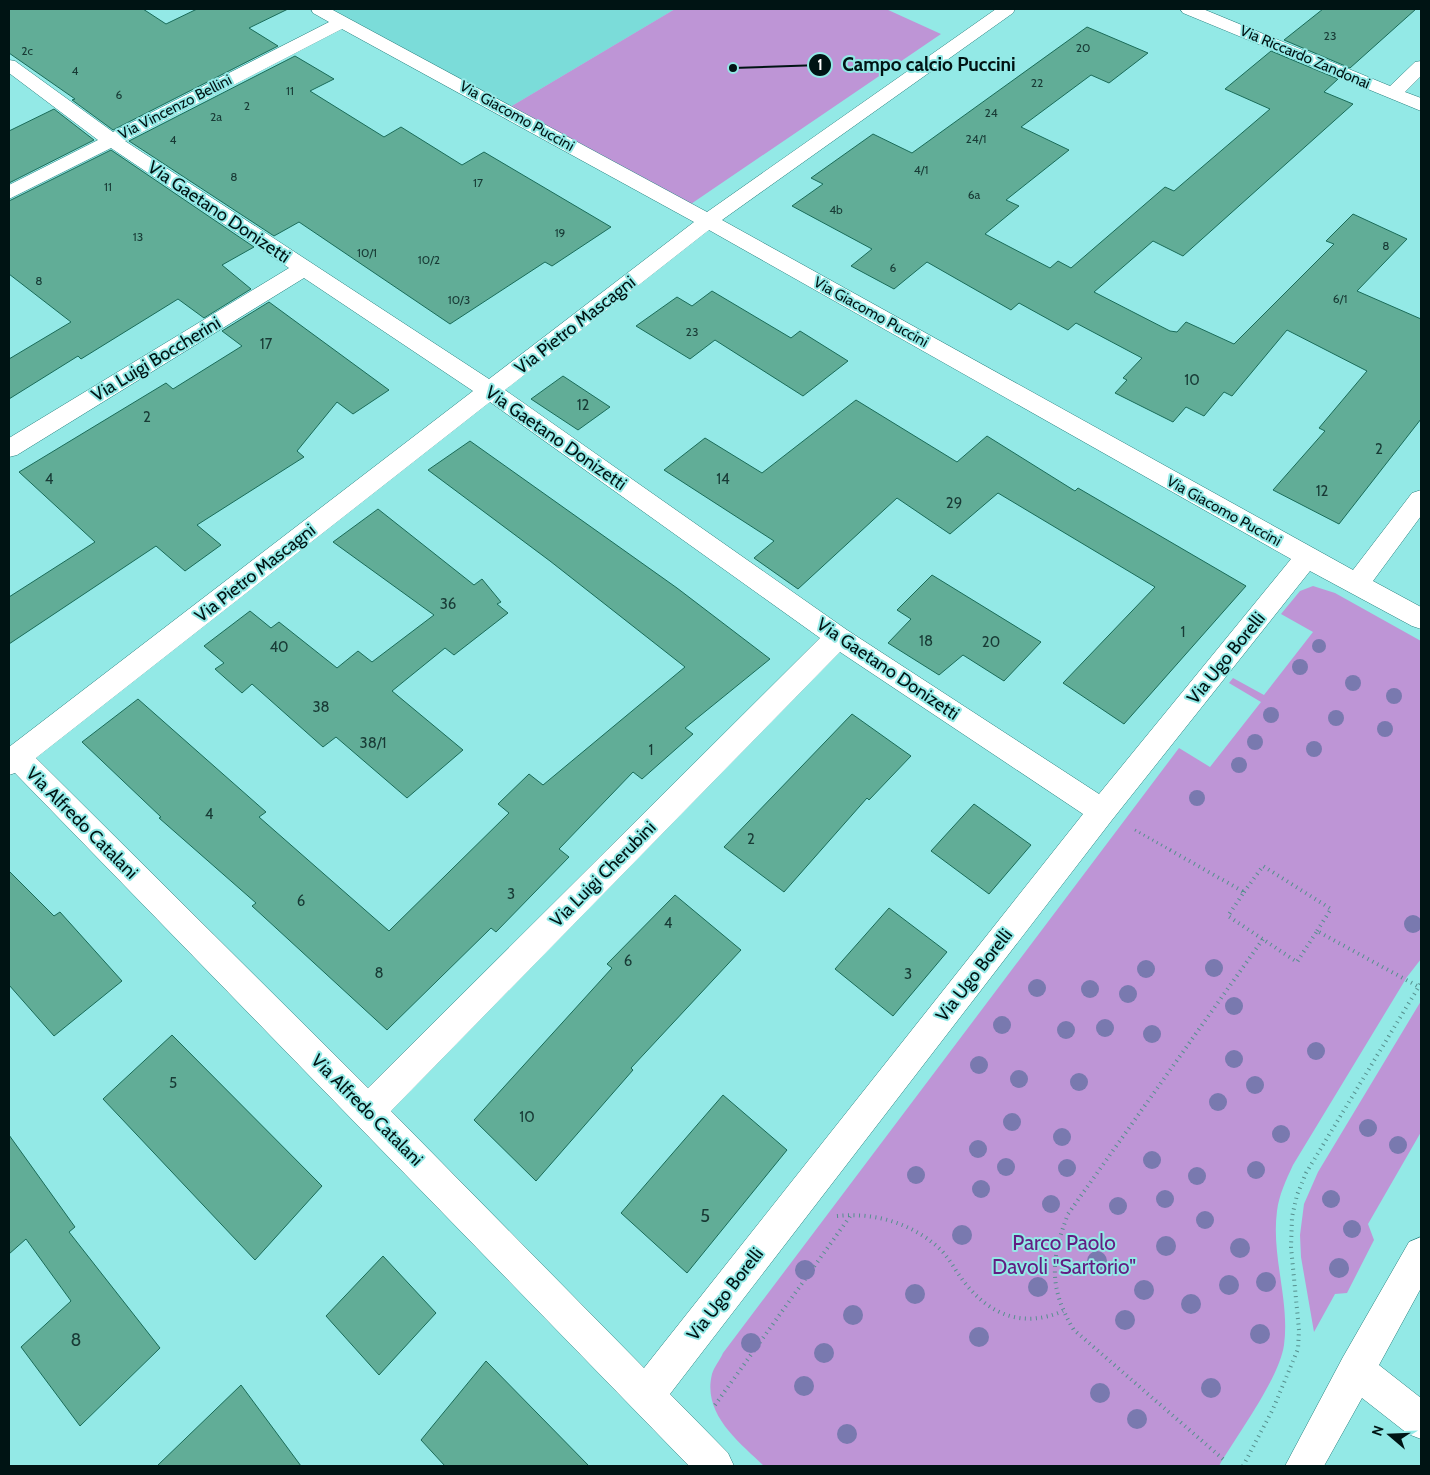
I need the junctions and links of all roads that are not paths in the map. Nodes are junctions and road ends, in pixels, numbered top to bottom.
1 (319, 9) edge
2 (1008, 9) edge
3 (1189, 9) edge
4 (342, 22) junction
5 (9, 65) edge
6 (1421, 66) edge
7 (1393, 94) junction
8 (1421, 105) edge
9 (111, 140) junction
10 (9, 193) edge
11 (708, 221) junction
12 (303, 269) junction
13 (490, 392) junction
14 (9, 449) edge
15 (1421, 499) edge
16 (1306, 557) junction
17 (1357, 584) junction
18 (1421, 619) edge
19 (838, 637) junction
20 (13, 760) edge
21 (1102, 811) junction
22 (368, 1111) junction
23 (1421, 1254) edge
24 (1356, 1370) junction
25 (645, 1396) junction
26 (1421, 1421) edge
27 (716, 1466) edge
28 (1304, 1466) edge

1 - 4 street, Via Giacomo Puccini
2 - 11 street, Via Pietro Mascagni
3 - 7 street, Via Riccardo Zandonai
4 - 9 street, Via Vincenzo Bellini
4 - 11 street, Via Giacomo Puccini
5 - 9 street, Via Gaetano Donizetti
6 - 7 street
7 - 8 street, Via Riccardo Zandonai
9 - 10 street, Via Vincenzo Bellini
9 - 12 street, Via Gaetano Donizetti
11 - 13 street, Via Pietro Mascagni
11 - 16 street, Via Giacomo Puccini
12 - 13 street, Via Gaetano Donizetti
12 - 14 street, Via Luigi Boccherini
13 - 19 street, Via Gaetano Donizetti
13 - 20 street, Via Pietro Mascagni
15 - 17 street
16 - 17 street, Via Giacomo Puccini
16 - 21 street, Via Ugo Borelli
17 - 18 street, Via Giacomo Puccini
19 - 21 street, Via Gaetano Donizetti
19 - 22 street, Via Luigi Cherubini
20 - 22 street, Via Alfredo Catalani
21 - 25 street, Via Ugo Borelli
22 - 25 street, Via Alfredo Catalani
23 - 24 street
24 - 26 street
24 - 28 street
25 - 27 street, Via Alfredo Catalani

